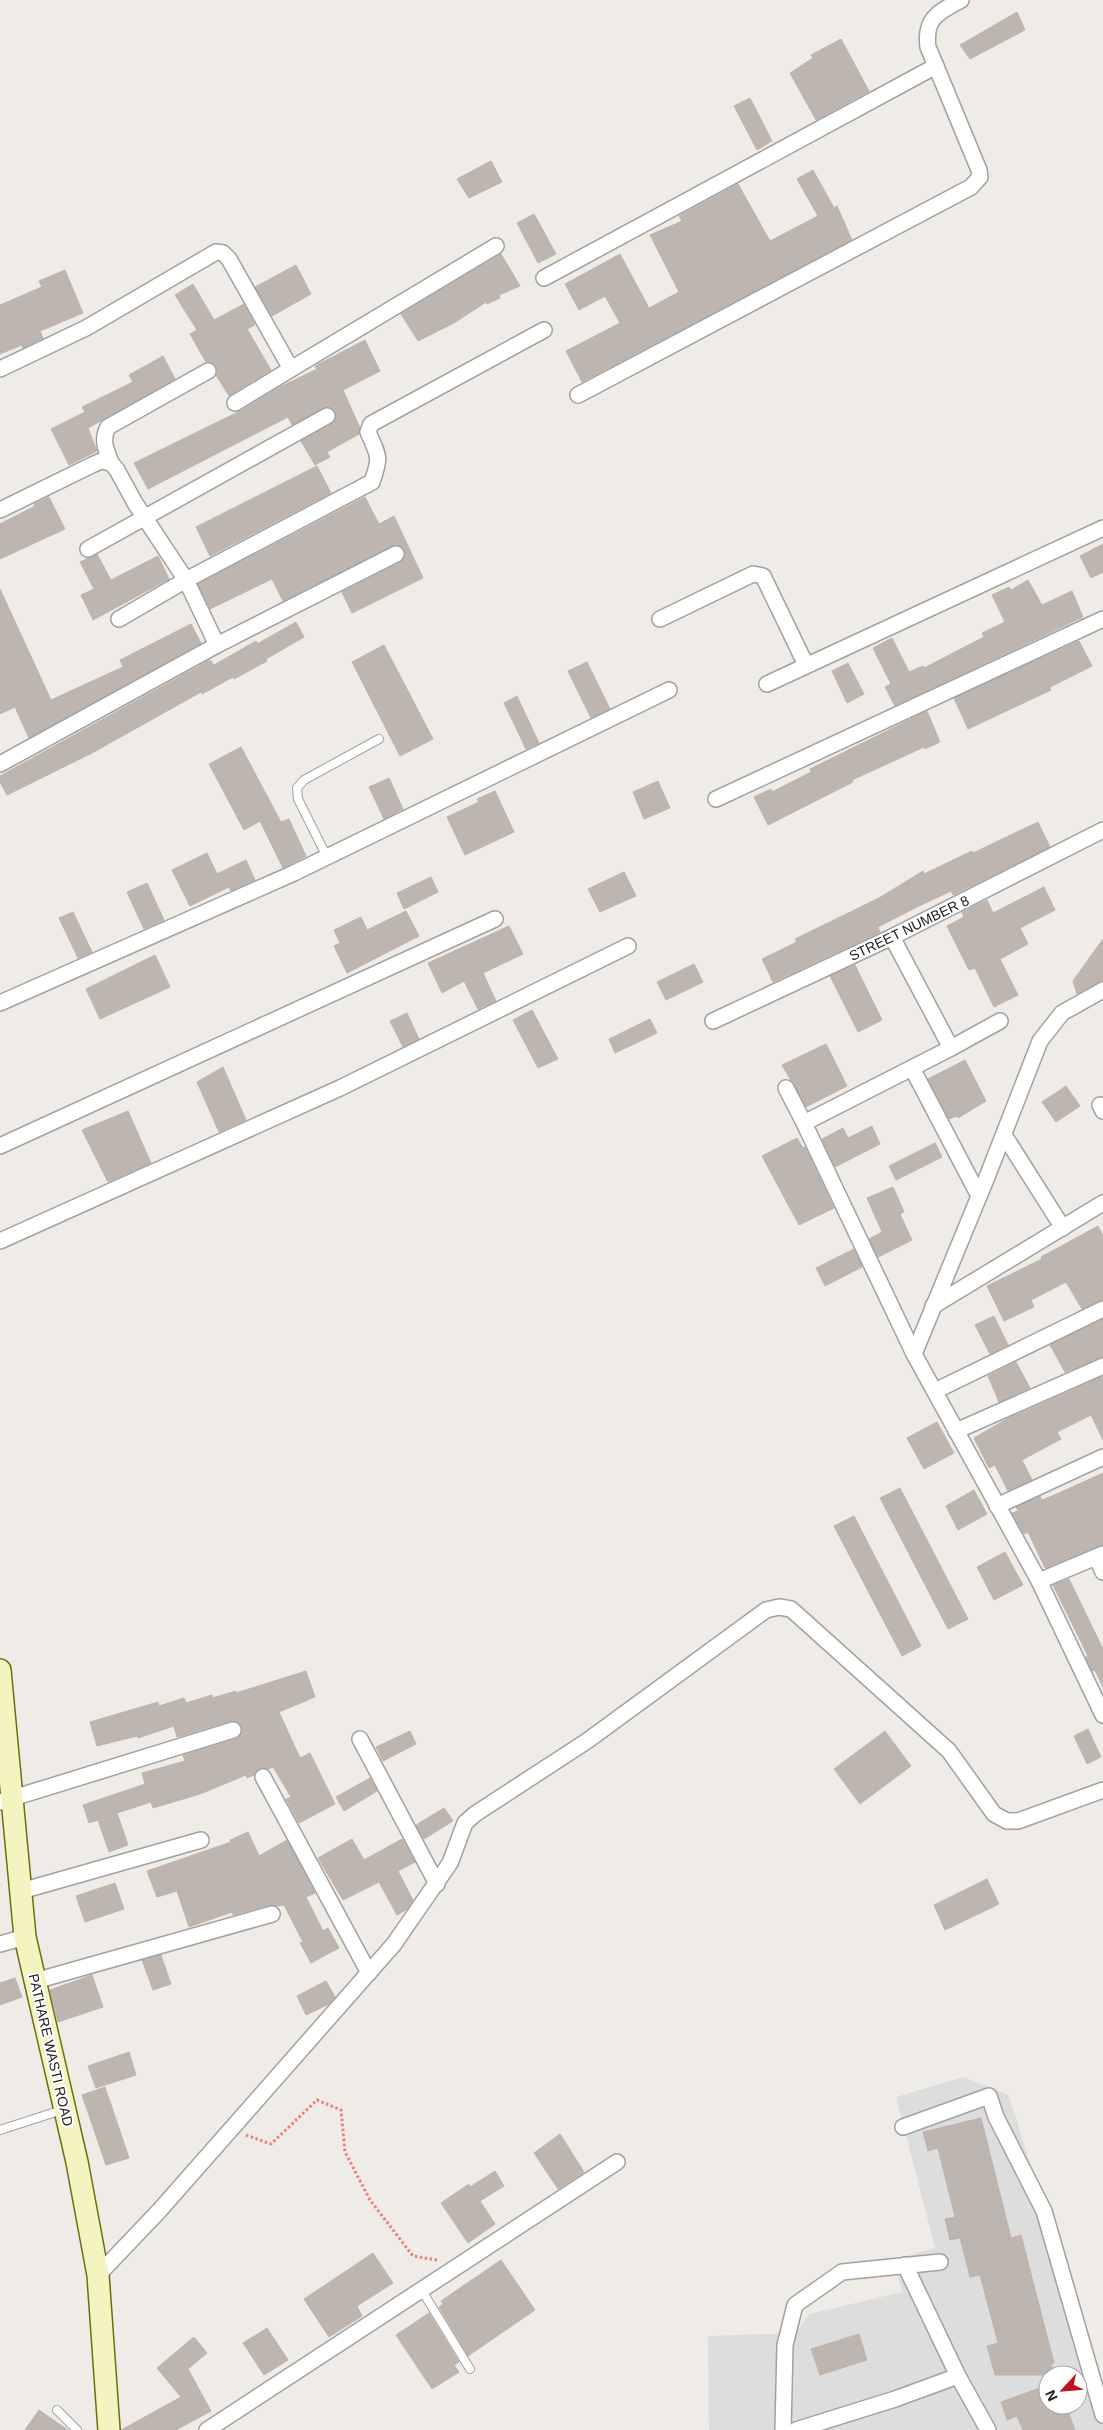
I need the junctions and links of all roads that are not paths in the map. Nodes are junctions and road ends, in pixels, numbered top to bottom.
1 (961, 0) edge
2 (936, 66) junction
3 (496, 246) dead end
4 (544, 278) dead end
5 (544, 330) dead end
6 (0, 369) edge
7 (291, 369) junction
8 (208, 370) dead end
9 (578, 395) dead end
10 (235, 403) dead end
11 (327, 416) dead end
12 (111, 463) junction
13 (0, 510) edge
14 (144, 517) junction
15 (1103, 528) edge
16 (88, 549) dead end
17 (396, 554) dead end
18 (186, 580) junction
19 (119, 619) dead end
20 (660, 619) dead end
21 (1103, 619) edge
22 (217, 645) junction
23 (806, 665) junction
24 (767, 684) dead end
25 (669, 690) dead end
26 (379, 739) dead end
27 (0, 764) edge
28 (716, 799) dead end
29 (1103, 830) edge
30 (327, 857) junction
31 (495, 919) dead end
32 (892, 937) junction
33 (628, 946) dead end
34 (1103, 990) edge
35 (0, 1003) edge
36 (713, 1021) dead end
37 (1000, 1021) dead end
38 (951, 1048) junction
39 (912, 1068) junction
40 (786, 1088) dead end
41 (804, 1123) junction
42 (1004, 1134) junction
43 (0, 1146) edge
44 (979, 1196) junction
45 (1103, 1203) edge
46 (1063, 1228) junction
47 (0, 1241) edge
48 (933, 1306) junction
49 (1103, 1309) edge
50 (914, 1354) junction
51 (1103, 1366) edge
52 (934, 1391) junction
53 (956, 1431) junction
54 (1103, 1456) edge
55 (997, 1506) junction
56 (1099, 1555) edge
57 (1103, 1572) edge
58 (1039, 1581) junction
59 (0, 1671) edge
60 (1103, 1715) edge
61 (234, 1730) dead end
62 (360, 1739) dead end
63 (263, 1777) dead end
64 (1103, 1790) edge
65 (5, 1800) edge
66 (201, 1840) dead end
67 (437, 1884) junction
68 (21, 1891) junction
69 (272, 1914) dead end
70 (25, 1937) junction
71 (0, 1944) edge
72 (369, 1973) junction
73 (35, 1981) junction
74 (65, 2109) junction
75 (904, 2127) dead end
76 (0, 2130) edge
77 (617, 2162) dead end
78 (940, 2262) dead end
79 (905, 2266) junction
80 (98, 2275) junction
81 (421, 2289) junction
82 (470, 2369) dead end
83 (958, 2376) junction
84 (58, 2410) dead end
85 (1103, 2414) edge
86 (77, 2430) edge
87 (109, 2430) edge
88 (207, 2430) edge
89 (782, 2430) edge
90 (796, 2430) edge
91 (988, 2430) edge

1 - 2 street
2 - 4 street
2 - 9 street
3 - 7 street
5 - 18 street
6 - 7 street
7 - 10 street
8 - 12 street
11 - 14 street
12 - 13 street
12 - 14 street
14 - 16 street
14 - 18 street
15 - 23 street
17 - 22 street
18 - 19 street
18 - 22 street
20 - 23 street
21 - 28 street
22 - 27 street
23 - 24 street
25 - 30 street
26 - 30 lane
29 - 32 street, STREET NUMBER 8
30 - 35 street
31 - 43 street
32 - 36 street, STREET NUMBER 8
32 - 38 street
33 - 47 street
34 - 42 street
37 - 38 street
38 - 39 street
39 - 41 street
39 - 44 street
40 - 41 street
41 - 50 street
42 - 44 street
42 - 46 street
44 - 48 street
45 - 46 street
46 - 48 street
48 - 50 street
49 - 52 street
50 - 52 street
51 - 53 street
52 - 53 street
53 - 55 street
54 - 55 street
55 - 58 street
56 - 57 street
56 - 58 street
58 - 60 street
59 - 65 street, PATHARE WASTI ROAD
61 - 65 street
62 - 67 street
63 - 72 street
64 - 67 street
65 - 68 street, PATHARE WASTI ROAD
66 - 68 street
67 - 72 street
68 - 70 street, PATHARE WASTI ROAD
69 - 73 street
70 - 71 street
70 - 73 street, PATHARE WASTI ROAD
72 - 80 street
73 - 74 street, PATHARE WASTI ROAD
74 - 76 lane
74 - 80 street, PATHARE WASTI ROAD
75 - 85 street
77 - 81 street
78 - 79 street
79 - 83 street
79 - 89 street
80 - 87 street, PATHARE WASTI ROAD
81 - 82 lane
81 - 88 street
83 - 90 street
83 - 91 street
84 - 86 lane

